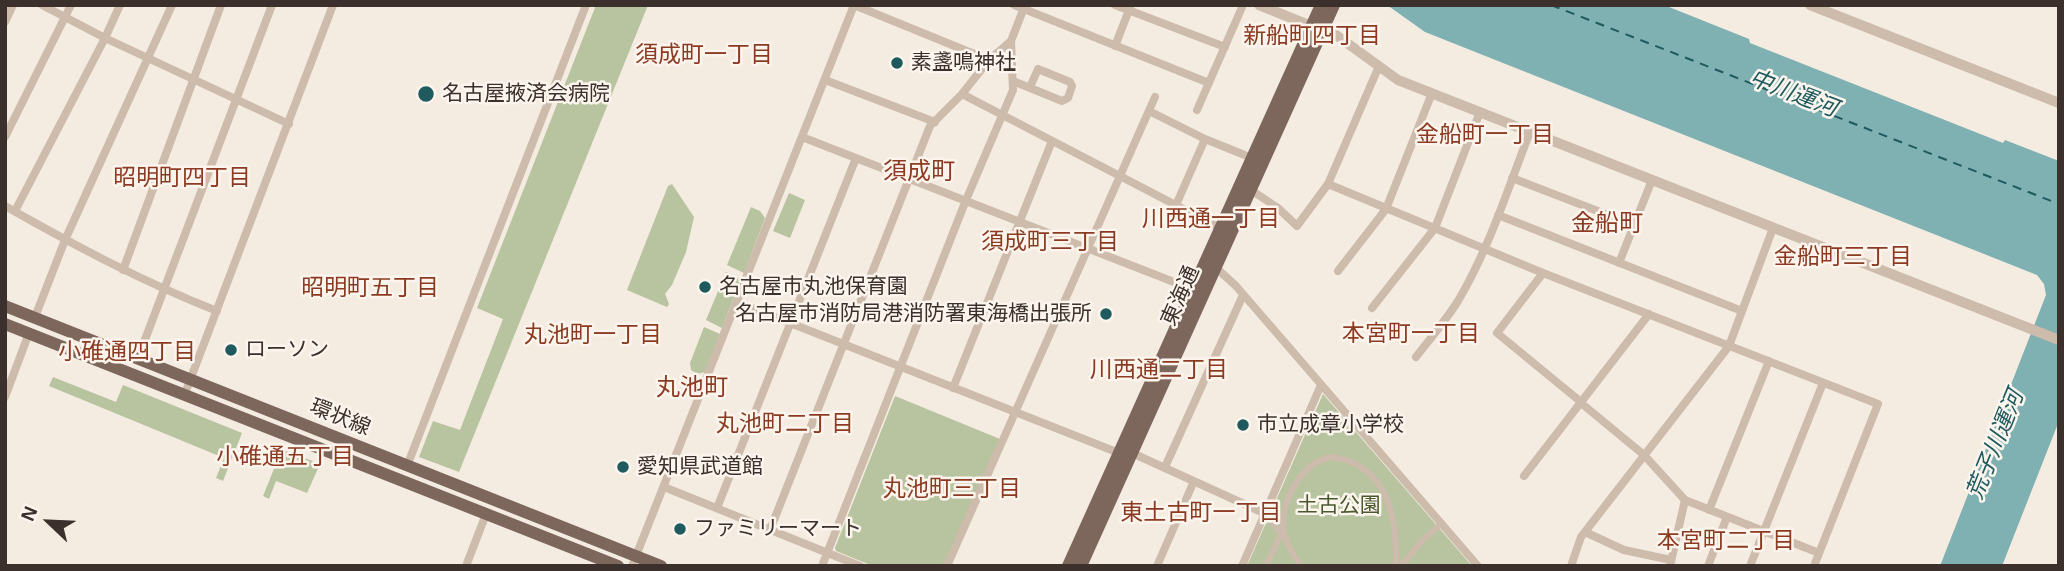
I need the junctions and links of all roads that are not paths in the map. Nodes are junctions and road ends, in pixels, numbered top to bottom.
1 (13, 5) edge
2 (42, 5) edge
3 (71, 5) edge
4 (120, 5) edge
5 (172, 5) edge
6 (221, 5) edge
7 (272, 5) edge
8 (333, 5) edge
9 (586, 5) edge
10 (854, 5) edge
11 (1014, 5) edge
12 (1115, 5) edge
13 (1243, 5) edge
14 (1259, 5) edge
15 (1321, 5) edge
16 (1334, 5) edge
17 (1810, 5) edge
18 (1024, 7) edge
19 (1130, 8) edge
20 (66, 17) junction
21 (5, 22) edge
22 (1318, 26) junction
23 (105, 38) junction
24 (1011, 41) junction
25 (1115, 46) junction
26 (1225, 47) junction
27 (149, 58) junction
28 (989, 60) junction
29 (1379, 66) junction
30 (193, 79) junction
31 (825, 80) junction
32 (1013, 81) junction
33 (1209, 83) junction
34 (1030, 87) junction
35 (1433, 93) junction
36 (962, 94) junction
37 (1155, 97) dead end
38 (236, 99) junction
39 (2059, 103) edge
40 (1197, 110) dead end
41 (1149, 111) junction
42 (1480, 112) junction
43 (1002, 116) junction
44 (935, 121) junction
45 (289, 124) junction
46 (1530, 132) junction
47 (5, 137) edge
48 (802, 137) junction
49 (1205, 139) junction
50 (1052, 141) junction
51 (856, 158) junction
52 (1252, 158) junction
53 (1120, 176) junction
54 (908, 178) junction
55 (1512, 178) junction
56 (1652, 180) junction
57 (1328, 184) junction
58 (1251, 190) junction
59 (966, 200) junction
60 (1176, 205) junction
61 (5, 206) edge
62 (1386, 209) junction
63 (15, 211) junction
64 (1497, 215) junction
65 (1020, 220) junction
66 (1634, 225) junction
67 (1220, 228) junction
68 (1435, 228) junction
69 (1773, 228) junction
70 (65, 240) junction
71 (1088, 248) junction
72 (1484, 249) junction
73 (1211, 263) junction
74 (1619, 263) junction
75 (123, 270) junction
76 (1338, 271) dead end
77 (1543, 273) junction
78 (164, 291) junction
79 (1198, 291) junction
80 (1243, 295) junction
81 (737, 302) junction
82 (5, 306) edge
83 (1372, 308) dead end
84 (217, 311) junction
85 (1742, 311) junction
86 (1649, 314) junction
87 (35, 317) junction
88 (790, 323) junction
89 (5, 324) edge
90 (29, 333) junction
91 (2059, 340) edge
92 (843, 344) junction
93 (1729, 346) junction
94 (1416, 357) dead end
95 (138, 358) junction
96 (1769, 361) junction
97 (900, 367) junction
98 (191, 379) junction
99 (1823, 383) junction
100 (1321, 385) junction
101 (953, 388) junction
102 (184, 396) junction
103 (5, 397) edge
104 (1581, 403) junction
105 (1016, 413) junction
106 (1125, 453) junction
107 (1644, 455) junction
108 (407, 466) junction
109 (1165, 467) junction
110 (1524, 476) dead end
111 (1195, 481) junction
112 (664, 487) junction
113 (1685, 500) junction
114 (718, 508) junction
115 (1709, 510) junction
116 (486, 514) junction
117 (1266, 514) junction
118 (1727, 517) junction
119 (1442, 523) junction
120 (770, 530) junction
121 (1764, 531) junction
122 (1585, 532) junction
123 (1283, 534) junction
124 (827, 553) junction
125 (1819, 553) junction
126 (634, 561) edge
127 (1671, 563) edge
128 (466, 566) edge
129 (618, 566) edge
130 (661, 566) edge
131 (822, 566) edge
132 (860, 566) edge
133 (947, 566) edge
134 (1068, 566) edge
135 (1081, 566) edge
136 (1157, 566) edge
137 (1242, 566) edge
138 (1266, 566) edge
139 (1301, 566) edge
140 (1396, 566) edge
141 (1401, 566) edge
142 (1478, 566) edge
143 (1571, 566) edge
144 (1708, 566) edge
145 (1750, 566) edge
146 (1814, 566) edge

1 - 21 street
2 - 20 street
3 - 20 street
4 - 23 street
5 - 27 street
6 - 30 street
7 - 38 street
8 - 45 street
9 - 108 street
10 - 28 street
10 - 31 street
11 - 18 street
12 - 19 street
13 - 26 street
14 - 22 street
15 - 22 main road
16 - 22 main road, 東海通
17 - 39 street
18 - 24 street
18 - 25 street
19 - 25 street
19 - 26 street
20 - 23 street
20 - 47 street
22 - 29 street
22 - 52 main road
22 - 58 main road, 東海通
23 - 27 street
23 - 63 street
24 - 28 street
24 - 32 street
25 - 33 street
26 - 33 street
27 - 30 street
27 - 70 street
28 - 36 street
29 - 35 street
29 - 57 street
30 - 38 street
30 - 75 street
31 - 44 street
31 - 48 street
32 - 34 street
32 - 43 street
33 - 40 street
34 - 34 street
35 - 42 street
35 - 62 street
36 - 43 street
36 - 44 street
37 - 41 street
38 - 45 street
38 - 78 street
41 - 49 street
41 - 53 street
42 - 46 street
42 - 68 street
43 - 50 street
43 - 59 street
44 - 54 street
45 - 84 street
46 - 55 street
46 - 56 street
48 - 51 street
48 - 81 street
49 - 52 street
49 - 60 street
50 - 53 street
50 - 65 street
51 - 54 street
51 - 88 street
52 - 67 main road
53 - 60 street
53 - 71 street
54 - 59 street
54 - 92 street
55 - 64 street
55 - 66 street
56 - 66 street
56 - 69 street
57 - 58 street
57 - 62 street
58 - 73 main road, 東海通
59 - 65 street
59 - 97 street
60 - 67 street
61 - 63 street
62 - 68 street
62 - 76 street
63 - 70 street
64 - 72 street
64 - 74 street
65 - 71 street
65 - 101 street
66 - 74 street
67 - 73 main road
68 - 72 street
68 - 83 street
69 - 85 street
69 - 91 street
70 - 75 street
70 - 87 street
71 - 79 street
71 - 105 street
72 - 77 street
72 - 94 street
73 - 79 main road, 東海通
73 - 80 street
74 - 85 street
75 - 78 street
77 - 86 street
77 - 104 street
78 - 84 street
78 - 95 street
79 - 106 main road, 東海通
80 - 100 street
80 - 109 street
81 - 88 street
81 - 112 street
82 - 87 main road, 環状線
84 - 98 street
85 - 93 street
86 - 93 street
86 - 104 street
87 - 95 main road, 環状線
88 - 92 street
88 - 114 street
89 - 90 main road, 環状線
90 - 102 main road, 環状線
90 - 103 street
92 - 97 street
92 - 120 street
93 - 96 street
93 - 107 street
95 - 98 main road, 環状線
96 - 99 street
96 - 115 street
97 - 101 street
97 - 124 street
98 - 102 street
98 - 108 main road, 環状線
99 - 121 street
99 - 125 street
100 - 117 street
100 - 119 street
101 - 105 street
102 - 116 main road, 環状線
104 - 107 street
104 - 110 street
105 - 106 street
105 - 133 street
106 - 109 street
106 - 134 main road
106 - 135 main road, 東海通
107 - 113 street
107 - 122 street
108 - 126 main road, 環状線
109 - 111 street
111 - 117 street
111 - 136 street
112 - 114 street
112 - 126 street
113 - 115 street
113 - 127 street
114 - 120 street
115 - 118 street
116 - 128 street
116 - 129 main road, 環状線
117 - 123 street
117 - 137 street
118 - 121 street
118 - 144 street
119 - 141 street
119 - 142 street
120 - 124 street
121 - 125 street
121 - 145 street
122 - 127 street
122 - 143 street
123 - 138 street
123 - 139 street
123 - 140 street
124 - 131 street
124 - 132 street
125 - 146 street
126 - 130 main road, 環状線

